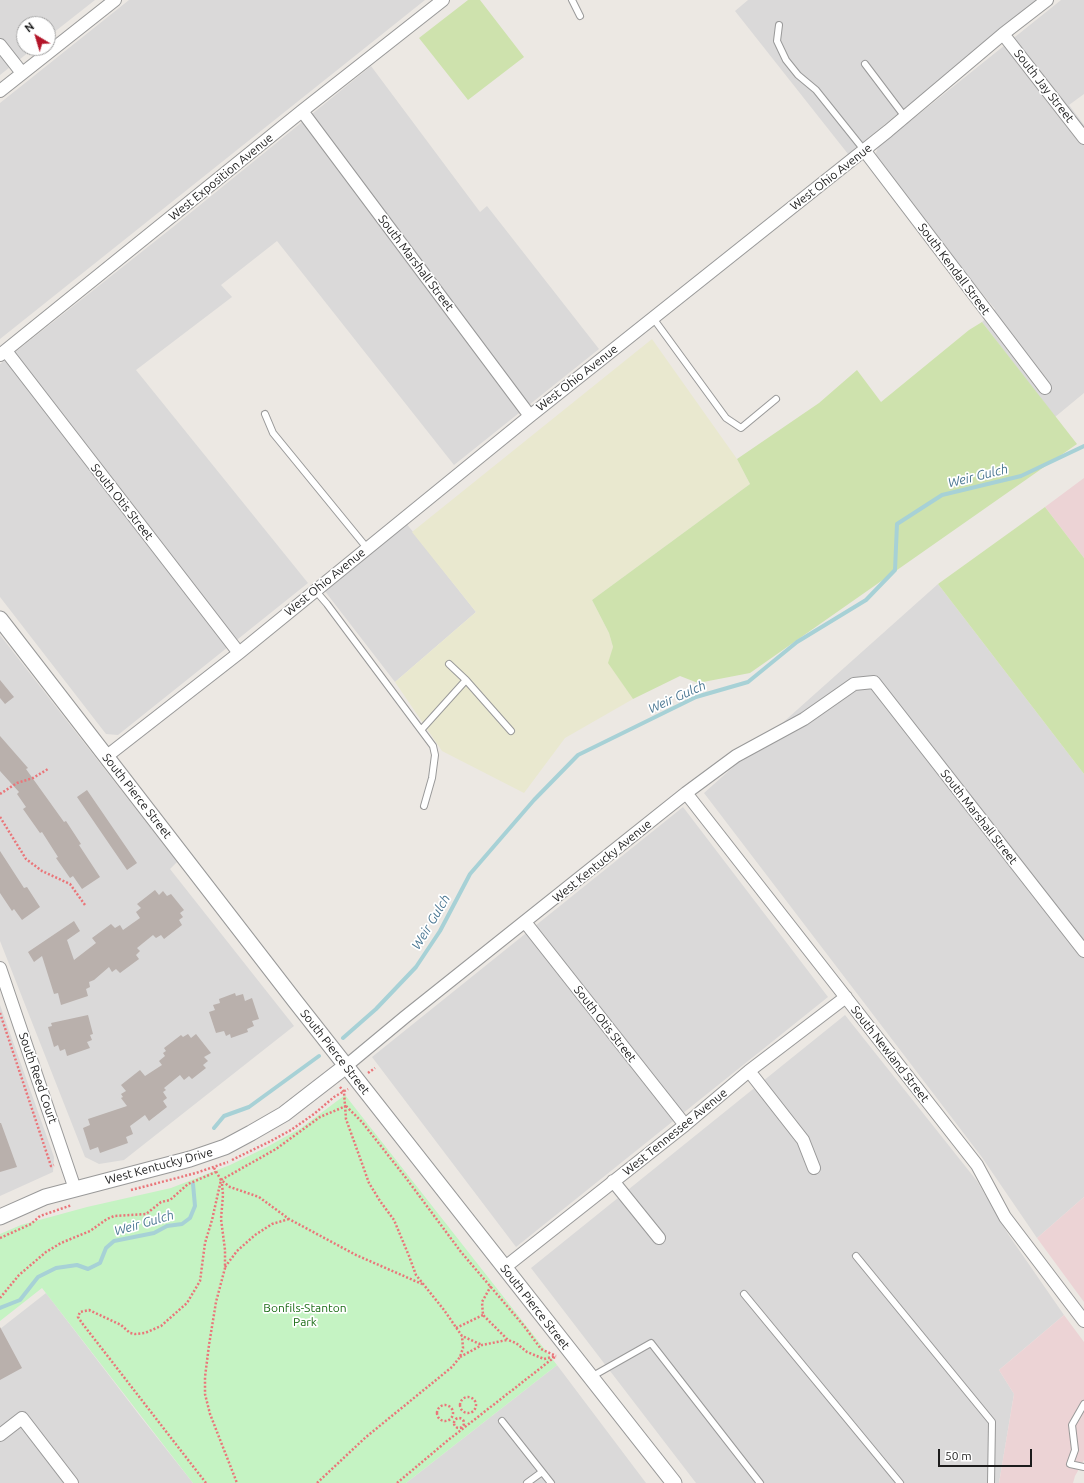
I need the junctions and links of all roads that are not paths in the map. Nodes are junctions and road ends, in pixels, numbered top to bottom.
1 (115, 0) edge
2 (443, 0) edge
3 (572, 0) edge
4 (1047, 0) edge
5 (580, 16) dead end
6 (779, 26) dead end
7 (1004, 34) junction
8 (0, 45) edge
9 (865, 64) dead end
10 (22, 73) junction
11 (0, 91) edge
12 (302, 111) junction
13 (905, 117) junction
14 (1084, 138) edge
15 (864, 150) junction
16 (653, 318) junction
17 (3, 353) edge
18 (1045, 388) dead end
19 (776, 399) dead end
20 (265, 414) dead end
21 (530, 416) junction
22 (367, 548) junction
23 (315, 590) junction
24 (0, 619) edge
25 (239, 653) junction
26 (449, 664) dead end
27 (466, 680) junction
28 (874, 682) joint
29 (421, 730) junction
30 (511, 731) dead end
31 (107, 756) junction
32 (686, 793) junction
33 (424, 806) dead end
34 (525, 922) junction
35 (1084, 951) edge
36 (1, 976) edge
37 (846, 997) junction
38 (346, 1066) junction
39 (749, 1072) junction
40 (685, 1125) junction
41 (814, 1168) dead end
42 (613, 1181) junction
43 (75, 1189) junction
44 (0, 1217) edge
45 (659, 1238) dead end
46 (856, 1256) dead end
47 (504, 1268) junction
48 (744, 1294) dead end
49 (1084, 1321) edge
50 (591, 1378) junction
51 (1084, 1404) edge
52 (502, 1421) dead end
53 (0, 1435) edge
54 (1084, 1467) edge
55 (542, 1472) junction
56 (72, 1483) edge
57 (527, 1483) edge
58 (551, 1483) edge
59 (674, 1483) edge
60 (760, 1483) edge
61 (900, 1483) edge
62 (991, 1483) edge

1 - 10 street
2 - 12 street, West Exposition Avenue
3 - 5 lane
4 - 7 street, West Ohio Avenue
6 - 15 lane
7 - 13 street, West Ohio Avenue
7 - 14 street, South Jay Street
8 - 10 street
9 - 13 lane
10 - 11 street
12 - 17 street, West Exposition Avenue
12 - 21 street, South Marshall Street
13 - 15 street, West Ohio Avenue
15 - 16 street, West Ohio Avenue
15 - 18 street, South Kendall Street
16 - 19 lane
16 - 21 street, West Ohio Avenue
17 - 25 street, South Otis Street
20 - 22 lane
21 - 22 street, West Ohio Avenue
22 - 23 street, West Ohio Avenue
23 - 25 street, West Ohio Avenue
23 - 29 lane
24 - 31 street, South Pierce Street
25 - 31 street, West Ohio Avenue
26 - 27 lane
27 - 29 lane
27 - 30 lane
28 - 32 street, West Kentucky Avenue
28 - 35 street, South Marshall Street
29 - 33 lane
31 - 38 street, South Pierce Street
32 - 34 street, West Kentucky Avenue
32 - 37 street, South Newland Street
34 - 38 street, West Kentucky Avenue
34 - 40 street, South Otis Street
36 - 43 street, South Reed Court
37 - 39 street, West Tennessee Avenue
37 - 49 street, South Newland Street
38 - 43 street, West Kentucky Drive
38 - 47 street, South Pierce Street
39 - 40 street, West Tennessee Avenue
39 - 41 street
40 - 42 street, West Tennessee Avenue
42 - 45 street
42 - 47 street, West Tennessee Avenue
43 - 44 street, West Kentucky Drive
46 - 62 lane
47 - 50 street, South Pierce Street
48 - 61 lane
50 - 59 street, South Pierce Street
50 - 60 lane
51 - 54 lane
52 - 55 lane
53 - 56 street
55 - 57 lane
55 - 58 lane

